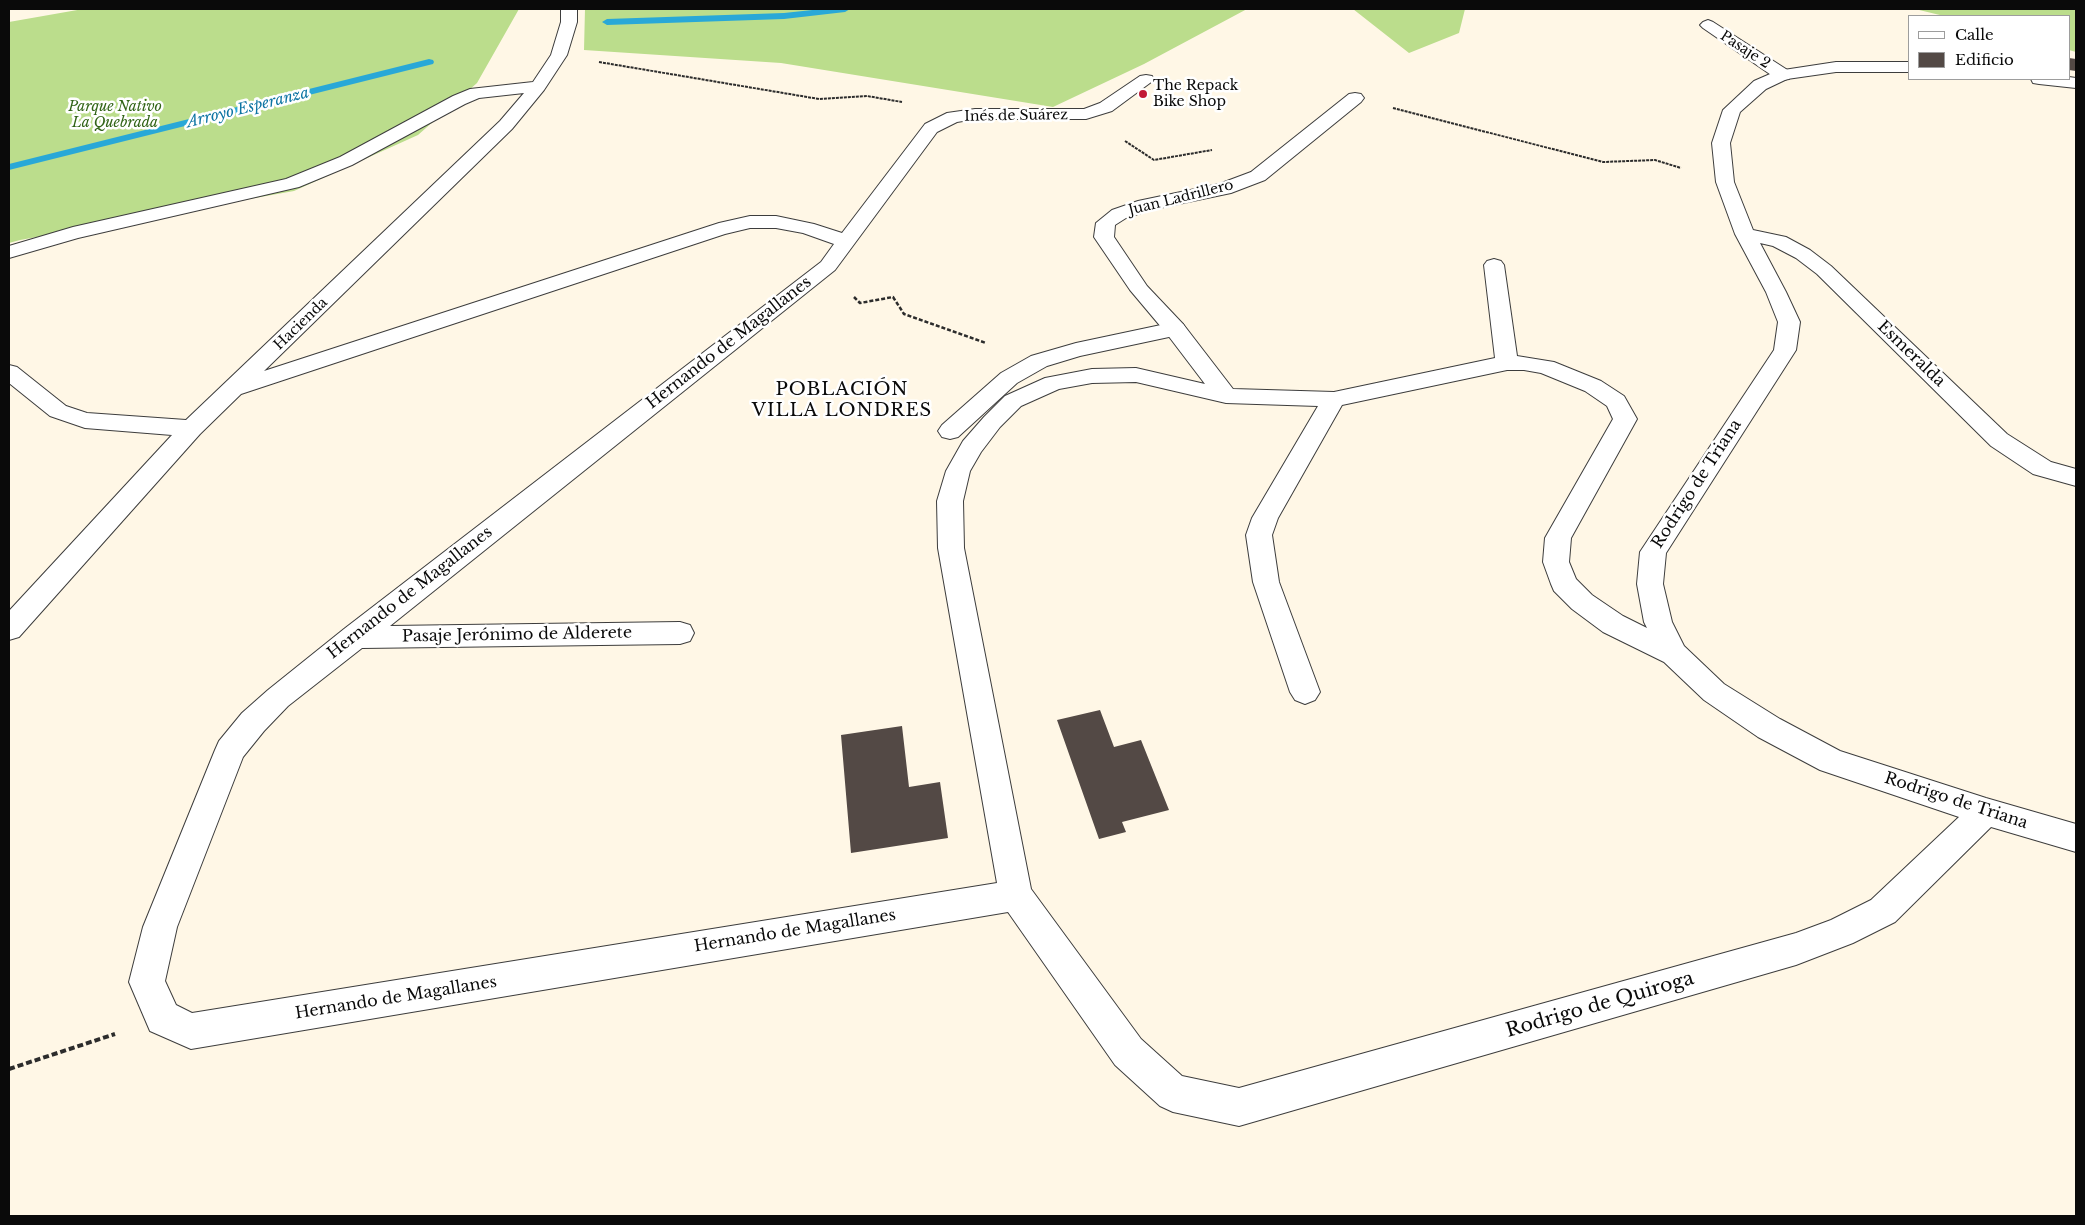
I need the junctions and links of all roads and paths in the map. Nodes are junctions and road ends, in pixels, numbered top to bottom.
1 (569, 9) edge
2 (1708, 25) dead end
3 (559, 55) junction
4 (1908, 67) edge
5 (1783, 75) junction
6 (1146, 80) dead end
7 (2048, 80) edge
8 (2076, 83) edge
9 (538, 86) junction
10 (1355, 98) joint
11 (1086, 114) junction
12 (953, 117) junction
13 (1258, 176) junction
14 (1724, 182) junction
15 (1745, 234) junction
16 (846, 241) junction
17 (9, 252) edge
18 (1494, 265) dead end
19 (828, 266) junction
20 (1175, 329) junction
21 (1039, 361) junction
22 (1507, 364) junction
23 (9, 372) edge
24 (234, 389) junction
25 (1226, 396) junction
26 (1334, 399) junction
27 (192, 428) junction
28 (950, 431) dead end
29 (2076, 478) edge
30 (9, 628) edge
31 (680, 633) dead end
32 (354, 637) junction
33 (1674, 654) junction
34 (1305, 692) dead end
35 (1986, 812) junction
36 (2076, 838) edge
37 (1016, 895) junction
38 (163, 1018) junction
39 (9, 1069) edge

1 - 3 street, Hacienda
2 - 5 street, Pasaje 2
3 - 9 street, Hacienda
3 - 12 path
4 - 5 street, Rodrigo de Triana
5 - 14 street, Rodrigo de Triana
6 - 11 street, Inés de Suárez
7 - 8 street
9 - 17 street
9 - 24 street, Hacienda
10 - 13 street, Juan Ladrillero
10 - 14 path
11 - 12 street, Inés de Suárez
11 - 13 path
12 - 16 street, Inés de Suárez
13 - 20 street, Juan Ladrillero
14 - 15 street, Rodrigo de Triana
15 - 29 street, Esmeralda
15 - 33 street, Rodrigo de Triana
16 - 19 street, Inés de Suárez
16 - 24 street
18 - 22 street
19 - 21 path
19 - 32 street, Hernando de Magallanes
20 - 21 street
20 - 25 street, Juan Ladrillero
21 - 28 street
22 - 26 street
22 - 33 street
23 - 27 street
24 - 27 street, Hacienda
25 - 26 street
25 - 37 street
26 - 34 street
27 - 30 street, Hacienda
31 - 32 street, Pasaje Jerónimo de Alderete
32 - 38 street, Hernando de Magallanes
33 - 35 street, Rodrigo de Triana
35 - 36 street, Rodrigo de Triana
35 - 37 street, Rodrigo de Quiroga
37 - 38 street, Hernando de Magallanes
38 - 39 path

